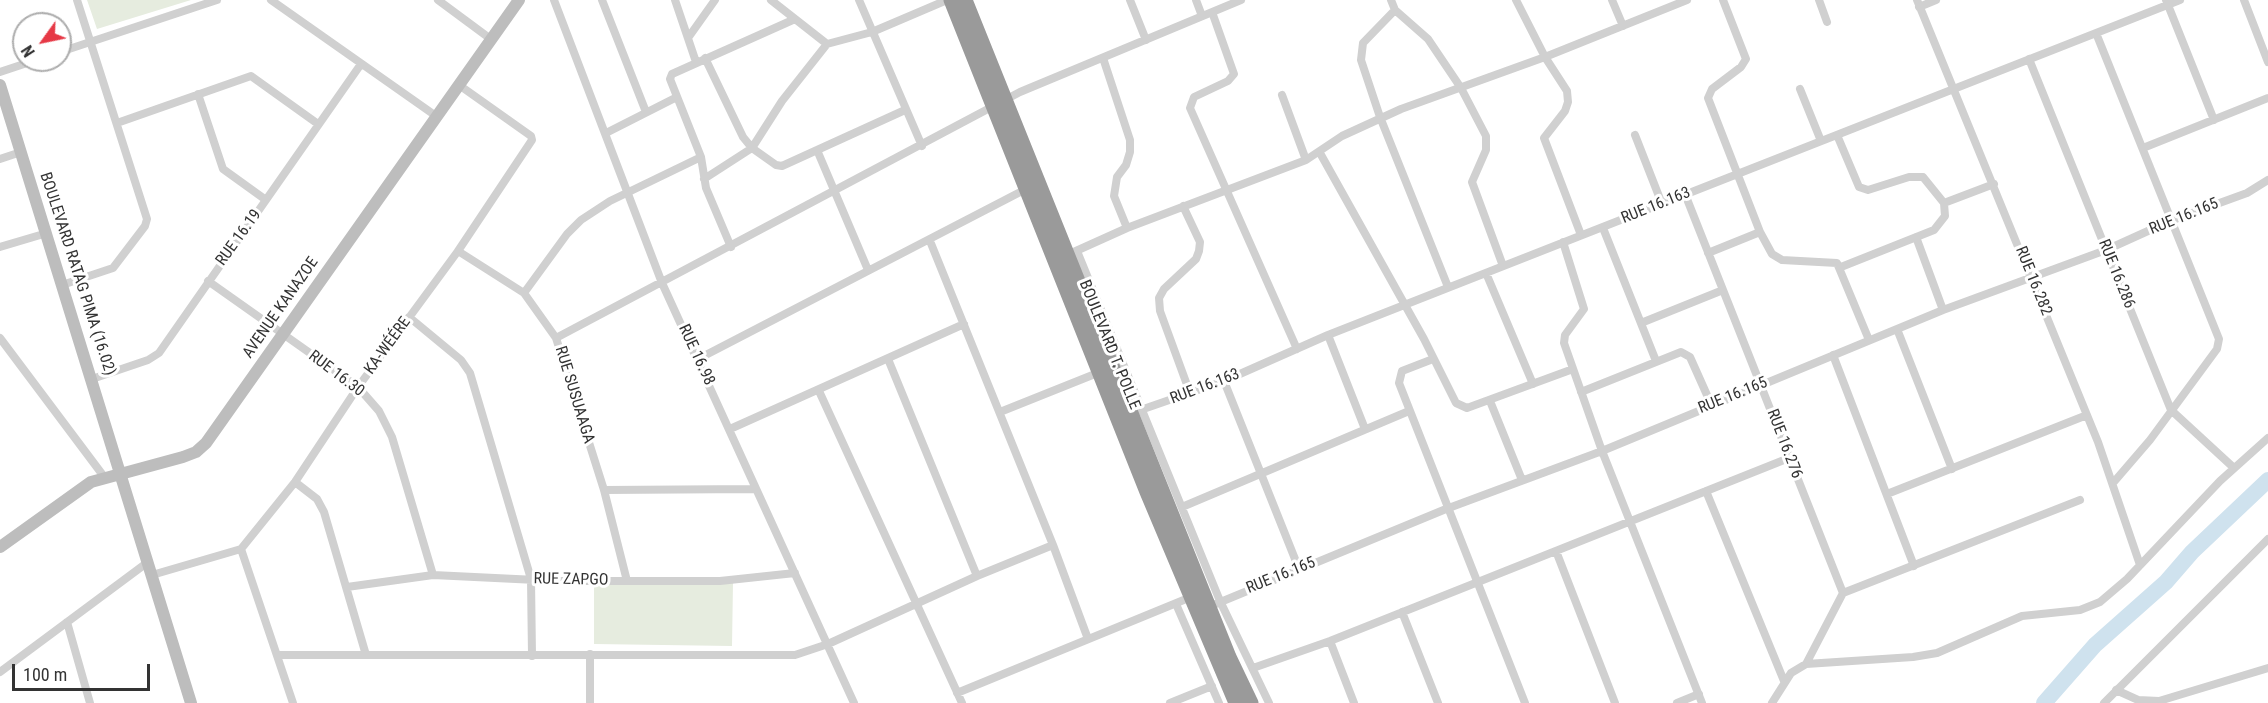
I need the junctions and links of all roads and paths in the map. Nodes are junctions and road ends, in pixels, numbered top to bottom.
1 (77, 0) edge
2 (217, 0) edge
3 (271, 0) edge
4 (438, 0) edge
5 (519, 0) edge
6 (565, 0) edge
7 (602, 0) edge
8 (675, 0) edge
9 (715, 0) edge
10 (771, 0) edge
11 (859, 0) edge
12 (949, 0) edge
13 (965, 0) edge
14 (1130, 0) edge
15 (1196, 0) edge
16 (1241, 0) edge
17 (1391, 0) edge
18 (1516, 0) edge
19 (1612, 0) edge
20 (1687, 0) edge
21 (1723, 0) edge
22 (1819, 0) edge
23 (1936, 0) edge
24 (2180, 0) edge
25 (2244, 0) edge
26 (555, 2) edge
27 (2167, 2) edge
28 (1918, 3) edge
29 (1395, 10) junction
30 (1212, 12) junction
31 (1202, 16) junction
32 (795, 19) junction
33 (1827, 22) dead end
34 (1623, 26) junction
35 (872, 32) junction
36 (2096, 33) junction
37 (688, 38) junction
38 (492, 40) junction
39 (1146, 40) junction
40 (90, 43) junction
41 (827, 44) junction
42 (72, 48) edge
43 (1103, 57) junction
44 (1545, 57) junction
45 (705, 58) junction
46 (2029, 59) junction
47 (696, 62) junction
48 (2268, 62) edge
49 (361, 64) junction
50 (0, 85) edge
51 (459, 85) junction
52 (1461, 88) junction
53 (1800, 89) dead end
54 (1953, 89) junction
55 (198, 94) junction
56 (1282, 95) dead end
57 (677, 97) junction
58 (2268, 98) edge
59 (1000, 103) junction
60 (905, 110) junction
61 (646, 112) junction
62 (436, 116) junction
63 (1380, 117) junction
64 (2214, 120) junction
65 (117, 123) junction
66 (318, 124) junction
67 (606, 133) junction
68 (1635, 135) dead end
69 (1837, 135) junction
70 (1821, 141) junction
71 (922, 146) junction
72 (752, 147) junction
73 (2143, 148) junction
74 (817, 150) junction
75 (21, 153) junction
76 (1320, 153) junction
77 (701, 157) junction
78 (0, 159) edge
79 (1306, 160) junction
80 (1737, 174) junction
81 (704, 179) junction
82 (2268, 180) edge
83 (1994, 184) junction
84 (1028, 189) junction
85 (1227, 190) junction
86 (834, 192) junction
87 (629, 193) junction
88 (1685, 194) junction
89 (266, 201) junction
90 (1944, 203) junction
91 (1662, 204) junction
92 (1183, 206) junction
93 (2170, 221) junction
94 (1128, 228) junction
95 (1603, 228) junction
96 (1760, 232) junction
97 (47, 234) junction
98 (1581, 235) junction
99 (1916, 237) junction
100 (930, 241) junction
101 (1563, 242) junction
102 (0, 247) edge
103 (731, 247) junction
104 (2106, 250) junction
105 (458, 251) junction
106 (1072, 253) junction
107 (1708, 253) junction
108 (1503, 266) junction
109 (1841, 267) junction
110 (868, 270) junction
111 (1486, 273) junction
112 (2031, 278) junction
113 (208, 281) junction
114 (662, 283) junction
115 (62, 285) junction
116 (1448, 287) junction
117 (1723, 290) junction
118 (524, 293) junction
119 (1404, 304) junction
120 (1943, 310) junction
121 (409, 317) junction
122 (1641, 323) junction
123 (964, 324) junction
124 (1897, 329) junction
125 (283, 334) junction
126 (1328, 335) junction
127 (0, 338) edge
128 (556, 338) junction
129 (1869, 340) junction
130 (1297, 350) junction
131 (1833, 355) junction
132 (698, 359) junction
133 (888, 359) junction
134 (1433, 359) junction
135 (1656, 361) junction
136 (1572, 369) junction
137 (1100, 372) junction
138 (93, 379) junction
139 (1224, 381) junction
140 (1533, 384) junction
141 (1760, 384) junction
142 (358, 387) junction
143 (819, 391) junction
144 (1581, 392) junction
145 (1190, 393) junction
146 (1490, 401) junction
147 (1711, 404) junction
148 (2171, 410) junction
149 (1409, 411) junction
150 (1000, 412) junction
151 (1131, 413) junction
152 (2087, 415) junction
153 (730, 429) junction
154 (1365, 429) junction
155 (2268, 438) edge
156 (1602, 451) junction
157 (1789, 458) junction
158 (2234, 468) junction
159 (1952, 469) junction
160 (1261, 473) junction
161 (122, 474) junction
162 (105, 478) junction
163 (1522, 480) junction
164 (295, 482) junction
165 (2113, 483) junction
166 (755, 489) junction
167 (604, 490) junction
168 (1706, 491) junction
169 (1887, 494) junction
170 (2080, 500) dead end
171 (1182, 507) junction
172 (1446, 509) junction
173 (1630, 521) junction
174 (2268, 539) edge
175 (1053, 545) junction
176 (0, 547) edge
177 (242, 549) junction
178 (1556, 551) junction
179 (148, 562) junction
180 (2140, 565) junction
181 (1914, 566) junction
182 (1299, 569) junction
183 (795, 573) junction
184 (433, 574) junction
185 (152, 575) junction
186 (977, 576) junction
187 (531, 579) junction
188 (627, 580) junction
189 (1476, 583) junction
190 (347, 587) junction
191 (1843, 593) junction
192 (916, 603) junction
193 (1176, 604) junction
194 (1204, 604) junction
195 (1402, 612) junction
196 (67, 622) junction
197 (1088, 639) junction
198 (1330, 641) junction
199 (828, 644) junction
200 (591, 654) junction
201 (278, 655) junction
202 (366, 656) junction
203 (532, 656) junction
204 (1806, 664) junction
205 (1253, 668) junction
206 (2268, 668) edge
207 (0, 672) edge
208 (1784, 681) junction
209 (1212, 686) junction
210 (2116, 690) junction
211 (957, 693) junction
212 (1701, 699) edge
213 (90, 703) edge
214 (191, 703) edge
215 (293, 703) edge
216 (590, 703) edge
217 (854, 703) edge
218 (962, 703) edge
219 (1170, 703) edge
220 (1219, 703) edge
221 (1236, 703) edge
222 (1251, 703) edge
223 (1269, 703) edge
224 (1354, 703) edge
225 (1438, 703) edge
226 (1525, 703) edge
227 (1615, 703) edge
228 (1677, 703) edge
229 (1772, 703) edge
230 (2104, 703) edge

1 - 40 street
2 - 40 street
3 - 49 street
4 - 38 street
5 - 38 street, AVENUE KANAZOE
6 - 26 street
7 - 61 street
8 - 37 street
9 - 37 street
10 - 32 street
11 - 35 street
12 - 35 street
12 - 59 highway, BOULEVARD T. POLLE
13 - 59 highway, BOULEVARD T. POLLE
14 - 39 street
15 - 31 street
16 - 30 street
17 - 29 street
18 - 44 street
19 - 34 street
20 - 34 street
21 - 80 street
22 - 33 street
23 - 28 street
24 - 27 street, RUE 16.163
25 - 48 street
26 - 67 street, RUE 16.98
27 - 36 street, RUE 16.163
27 - 64 street
28 - 54 street, RUE 16.282
29 - 52 street
29 - 63 street
30 - 31 street
30 - 85 street
31 - 39 street
32 - 41 street
32 - 45 street
34 - 44 street
35 - 41 street
35 - 60 street
36 - 46 street, RUE 16.163
36 - 73 street
37 - 47 street
38 - 51 street, AVENUE KANAZOE
39 - 43 street
40 - 42 street
40 - 65 street
41 - 72 street
43 - 59 street
43 - 94 street
44 - 52 street
44 - 98 street
45 - 47 street
45 - 72 street
46 - 54 street, RUE 16.163
46 - 104 street, RUE 16.286
47 - 57 street
49 - 62 street
49 - 66 street, RUE 16.19
50 - 75 street, BOULEVARD RATAG PIMA (16.02)
51 - 62 street, AVENUE KANAZOE
51 - 105 street, KA-WÉÉRE
52 - 63 street
52 - 108 street
53 - 70 street
54 - 69 street, RUE 16.163
54 - 83 street, RUE 16.282
55 - 65 street
55 - 66 street
55 - 89 street
56 - 79 street
57 - 61 street
57 - 77 street
58 - 64 street
59 - 71 street
59 - 84 highway, BOULEVARD T. POLLE
59 - 106 highway, BOULEVARD T. POLLE
60 - 71 street
60 - 74 street
61 - 67 street
62 - 125 street, AVENUE KANAZOE
63 - 76 street
63 - 116 street
64 - 73 street
65 - 115 street
66 - 89 street, RUE 16.19
67 - 87 street, RUE 16.98
68 - 91 street
69 - 70 street, RUE 16.163
69 - 90 street
70 - 80 street, RUE 16.163
71 - 86 street
72 - 74 street
72 - 81 street
73 - 93 street
74 - 86 street
75 - 78 street
75 - 97 street, BOULEVARD RATAG PIMA (16.02)
76 - 79 street
76 - 119 street
77 - 81 street
77 - 87 street
79 - 85 street
80 - 88 street, RUE 16.163
80 - 96 street
81 - 103 street
82 - 93 street, RUE 16.165
83 - 90 street
83 - 112 street, RUE 16.282
84 - 100 street
84 - 137 highway, BOULEVARD T. POLLE
85 - 92 street
85 - 130 street
86 - 103 street
86 - 110 street
87 - 114 street, RUE 16.98
87 - 118 street
88 - 91 street, RUE 16.163
88 - 107 street, RUE 16.276
89 - 113 street, RUE 16.19
90 - 99 street
91 - 95 street, RUE 16.163
92 - 94 street
92 - 145 street
93 - 104 street, RUE 16.165
93 - 148 street
94 - 106 street
95 - 98 street, RUE 16.163
95 - 122 street
96 - 107 street
96 - 109 street
97 - 102 street
97 - 115 street, BOULEVARD RATAG PIMA (16.02)
98 - 101 street, RUE 16.163
99 - 109 street
99 - 120 street
100 - 110 street
100 - 123 street
101 - 108 street, RUE 16.163
101 - 136 street
103 - 114 street
104 - 112 street, RUE 16.165
104 - 148 street, RUE 16.286
105 - 118 street, RUE SUSUAAGA
105 - 121 street, KA-WÉÉRE
106 - 151 highway, BOULEVARD T. POLLE
107 - 117 street, RUE 16.276
108 - 111 street, RUE 16.163
109 - 129 street
110 - 132 street
111 - 116 street, RUE 16.163
111 - 140 street
112 - 120 street, RUE 16.165
112 - 152 street, RUE 16.282
113 - 125 street, RUE 16.30
113 - 138 street, RUE 16.19
114 - 128 street
114 - 132 street, RUE 16.98
115 - 138 street, BOULEVARD RATAG PIMA (16.02)
116 - 119 street, RUE 16.163
117 - 122 street
117 - 141 street, RUE 16.276
118 - 128 street, RUE SUSUAAGA
119 - 126 street, RUE 16.163
119 - 134 street
120 - 124 street, RUE 16.165
121 - 142 street, KA-WÉÉRE
121 - 187 street
122 - 135 street
123 - 133 street
123 - 150 street
124 - 129 street, RUE 16.165
124 - 159 street
125 - 142 street, RUE 16.30
125 - 161 street, AVENUE KANAZOE
126 - 130 street, RUE 16.163
126 - 154 street
127 - 162 street
128 - 167 street, RUE SUSUAAGA
129 - 131 street, RUE 16.165
130 - 139 street, RUE 16.163
131 - 141 street, RUE 16.165
131 - 169 street
132 - 153 street, RUE 16.98
133 - 143 street
133 - 186 street
134 - 146 street
134 - 149 street
135 - 144 street
135 - 147 street
136 - 140 street
136 - 144 street
137 - 150 street
137 - 151 highway, BOULEVARD T. POLLE
138 - 161 street, BOULEVARD RATAG PIMA (16.02)
139 - 145 street, RUE 16.163
139 - 160 street
140 - 146 street
141 - 147 street, RUE 16.165
141 - 157 street, RUE 16.276
142 - 164 street, KA-WÉÉRE
142 - 184 street, RUE 16.30
143 - 153 street
143 - 192 street
144 - 156 street
145 - 151 street, RUE 16.163
146 - 163 street
147 - 156 street, RUE 16.165
148 - 158 street, RUE 16.286
148 - 165 street
149 - 154 street
149 - 172 street
150 - 175 street
151 - 171 street
151 - 194 highway, BOULEVARD T. POLLE
152 - 159 street
152 - 165 street, RUE 16.282
153 - 166 street, RUE 16.98
154 - 160 street
155 - 158 street
156 - 163 street, RUE 16.165
156 - 173 street
157 - 168 street
157 - 191 street, RUE 16.276
158 - 180 street
159 - 169 street
160 - 171 street
160 - 182 street
161 - 162 street, AVENUE KANAZOE
161 - 179 street, BOULEVARD RATAG PIMA (16.02)
162 - 176 street, AVENUE KANAZOE
163 - 172 street, RUE 16.165
164 - 177 street, KA-WÉÉRE
164 - 190 street
165 - 180 street, RUE 16.282
166 - 167 street
166 - 183 street, RUE 16.98
167 - 188 street, RUE SUSUAAGA
168 - 173 street
168 - 208 street
169 - 181 street
170 - 181 street
171 - 194 street
172 - 182 street, RUE 16.165
172 - 189 street
173 - 178 street
173 - 212 street
174 - 210 street
175 - 186 street
175 - 197 street
177 - 185 street
177 - 201 street
178 - 189 street
178 - 227 street
179 - 185 street, BOULEVARD RATAG PIMA (16.02)
179 - 196 street
180 - 204 street
181 - 191 street
182 - 194 street, RUE 16.165
183 - 188 street, RUE ZAPGO
183 - 199 street, RUE 16.98
184 - 187 street, RUE ZAPGO
184 - 190 street, RUE ZAPGO
185 - 214 street, BOULEVARD RATAG PIMA (16.02)
186 - 192 street
187 - 188 street, RUE ZAPGO
187 - 203 street
189 - 195 street
189 - 226 street
190 - 202 street
191 - 204 street
192 - 199 street
192 - 211 street
193 - 194 street, RUE 16.165
193 - 197 street, RUE 16.165
193 - 209 street
194 - 205 street
194 - 221 highway, BOULEVARD T. POLLE
194 - 222 highway, BOULEVARD T. POLLE
195 - 198 street
195 - 225 street
196 - 207 street
196 - 213 street
197 - 211 street, RUE 16.165
198 - 205 street
198 - 224 street
199 - 200 street
199 - 217 street, RUE 16.98
200 - 203 street
200 - 216 street
201 - 202 street
201 - 215 street
202 - 203 street
204 - 208 street
205 - 223 street
206 - 210 street
208 - 229 street
209 - 219 street
209 - 220 street
210 - 230 street
211 - 218 street
212 - 228 street

